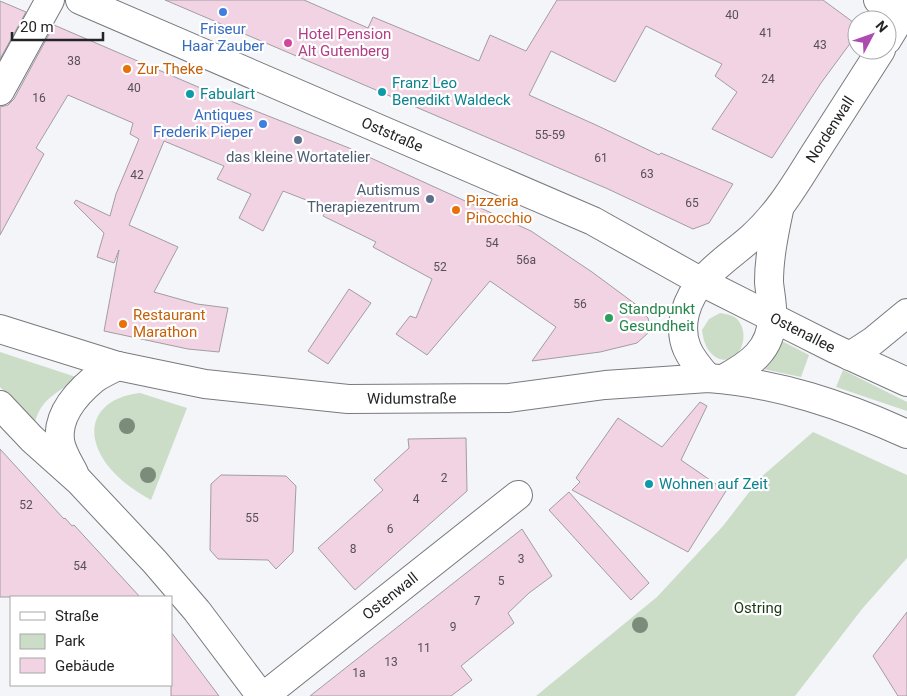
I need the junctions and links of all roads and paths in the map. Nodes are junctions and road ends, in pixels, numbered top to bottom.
1 (50, 0) edge
2 (80, 0) edge
3 (878, 0) edge
4 (905, 11) edge
5 (897, 24) edge
6 (875, 60) edge
7 (0, 91) edge
8 (778, 210) junction
9 (700, 281) junction
10 (907, 313) edge
11 (772, 318) junction
12 (0, 329) edge
13 (850, 356) junction
14 (118, 366) junction
15 (716, 378) junction
16 (907, 382) edge
17 (0, 405) edge
18 (907, 434) edge
19 (78, 482) junction
20 (518, 495) dead end
21 (262, 696) edge

1 - 7 street
2 - 9 street, Oststraße
3 - 4 street
4 - 5 street
6 - 8 street, Nordenwall
8 - 9 street, Nordenwall
8 - 11 street, Nordenwall
9 - 11 street, Ostenallee
9 - 15 street
10 - 13 street
11 - 13 street, Ostenallee
11 - 15 street, Widumstraße
12 - 14 street, Widumstraße
13 - 16 street, Ostenallee
14 - 15 street, Widumstraße
14 - 19 street
15 - 18 street
17 - 19 street
19 - 21 street
20 - 21 street, Ostenwall

